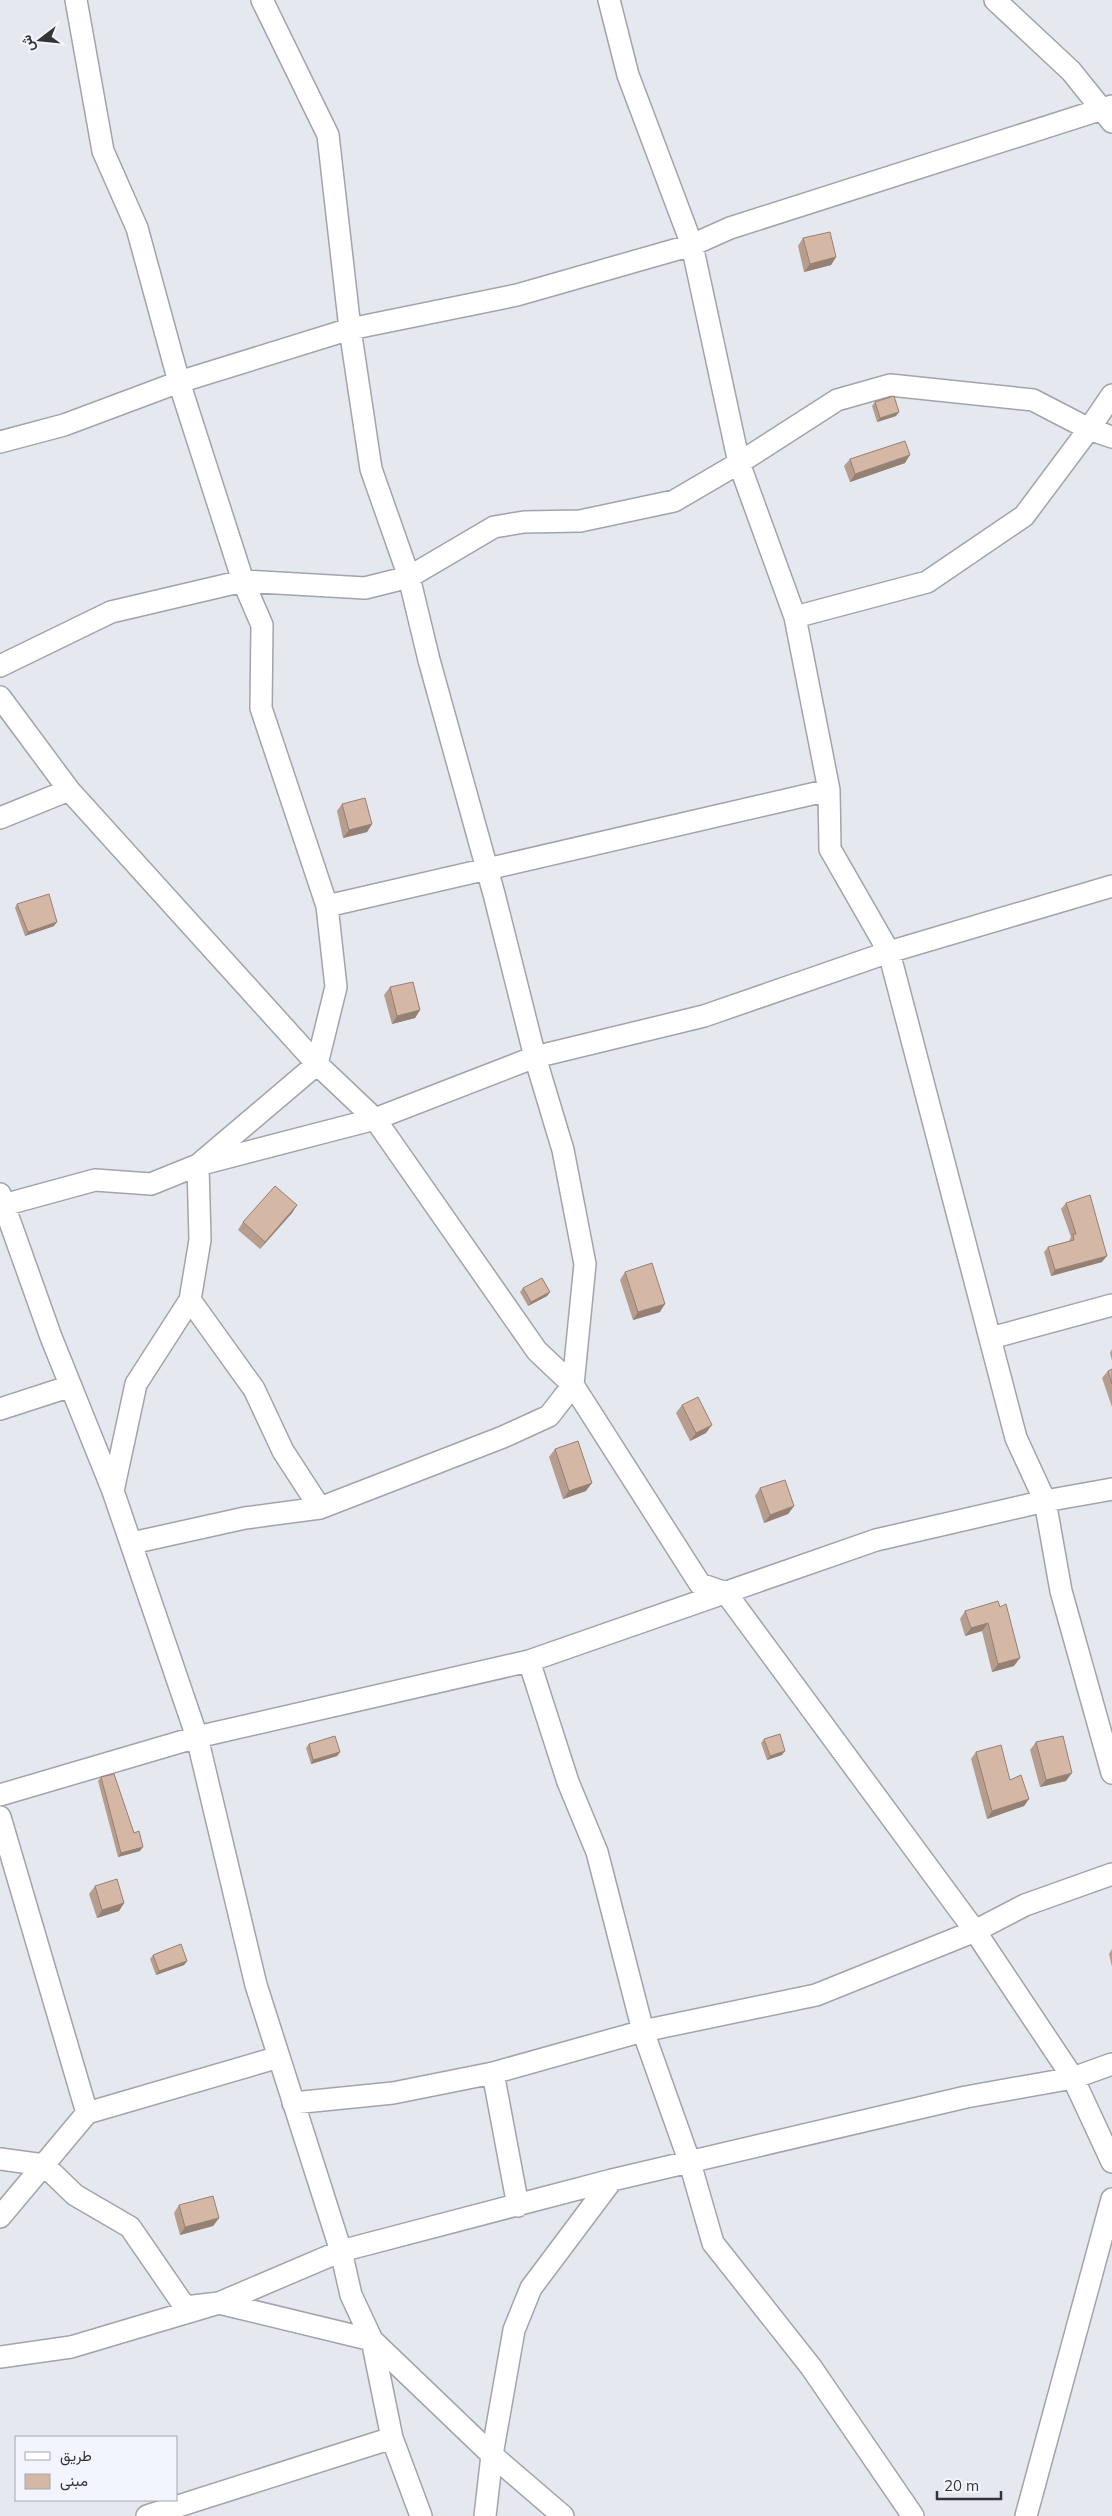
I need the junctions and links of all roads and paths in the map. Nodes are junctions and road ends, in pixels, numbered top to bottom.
1 (76, 0) edge
2 (262, 0) edge
3 (609, 0) edge
4 (995, 0) edge
5 (1109, 112) edge
6 (692, 245) junction
7 (350, 328) junction
8 (180, 382) junction
9 (1112, 395) edge
10 (1089, 430) junction
11 (1112, 437) edge
12 (0, 442) edge
13 (739, 463) junction
14 (409, 577) junction
15 (243, 581) junction
16 (795, 617) junction
17 (0, 666) edge
18 (0, 697) edge
19 (69, 790) junction
20 (830, 790) junction
21 (0, 818) edge
22 (487, 868) junction
23 (1112, 886) edge
24 (328, 906) junction
25 (889, 952) junction
26 (535, 1057) junction
27 (317, 1064) junction
28 (375, 1119) junction
29 (198, 1165) junction
30 (1, 1202) edge
31 (190, 1300) junction
32 (1112, 1306) edge
33 (990, 1338) junction
34 (573, 1385) junction
35 (70, 1386) junction
36 (0, 1409) edge
37 (1112, 1489) edge
38 (113, 1491) junction
39 (1045, 1502) junction
40 (320, 1508) junction
41 (132, 1543) junction
42 (726, 1593) junction
43 (529, 1661) junction
44 (198, 1737) junction
45 (1112, 1773) edge
46 (0, 1795) edge
47 (0, 1816) edge
48 (1112, 1874) edge
49 (975, 1931) junction
50 (644, 2031) junction
51 (279, 2057) junction
52 (1112, 2064) edge
53 (493, 2073) junction
54 (1073, 2078) junction
55 (294, 2102) junction
56 (87, 2113) junction
57 (0, 2159) edge
58 (1112, 2162) edge
59 (690, 2163) junction
60 (44, 2165) junction
61 (612, 2180) junction
62 (1112, 2199) edge
63 (518, 2206) junction
64 (0, 2217) edge
65 (340, 2251) junction
66 (219, 2304) junction
67 (372, 2340) junction
68 (0, 2356) edge
69 (392, 2438) junction
70 (492, 2455) junction
71 (147, 2516) edge
72 (420, 2516) edge
73 (485, 2516) edge
74 (563, 2516) edge
75 (913, 2516) edge
76 (1026, 2516) edge

1 - 8 street
2 - 7 street
3 - 6 street
4 - 5 street
5 - 6 street
6 - 7 street
6 - 13 street
7 - 8 street
7 - 14 street
8 - 12 street
8 - 15 street
9 - 10 street
10 - 11 street
10 - 13 street
10 - 16 street
13 - 14 street
13 - 16 street
14 - 15 street
14 - 22 street
15 - 17 street
15 - 24 street
16 - 20 street
18 - 19 street
19 - 21 street
19 - 27 street
20 - 22 street
20 - 25 street
22 - 24 street
22 - 26 street
23 - 25 street
24 - 27 street
25 - 26 street
25 - 33 street
26 - 28 street
26 - 34 street
27 - 28 street
27 - 29 street
28 - 29 street
28 - 34 street
29 - 30 street
29 - 31 street
30 - 35 street
31 - 38 street
31 - 40 street
32 - 33 street
33 - 39 street
34 - 40 street
34 - 42 street
35 - 36 street
35 - 38 street
37 - 39 street
38 - 41 street
39 - 42 street
39 - 45 street
40 - 41 street
41 - 44 street
42 - 43 street
42 - 49 street
43 - 44 street
43 - 50 street
44 - 46 street
44 - 51 street
47 - 56 street
48 - 49 street
49 - 50 street
49 - 54 street
50 - 53 street
50 - 59 street
51 - 55 street
51 - 56 street
52 - 54 street
53 - 55 street
53 - 63 street
54 - 58 street
54 - 59 street
55 - 65 street
56 - 60 street
57 - 60 street
59 - 61 street
59 - 75 street
60 - 64 street
60 - 66 street
61 - 63 street
61 - 70 street
62 - 76 street
63 - 65 street
65 - 66 street
65 - 67 street
66 - 67 street
66 - 68 street
67 - 69 street
67 - 70 street
69 - 71 street
69 - 72 street
70 - 73 street
70 - 74 street

